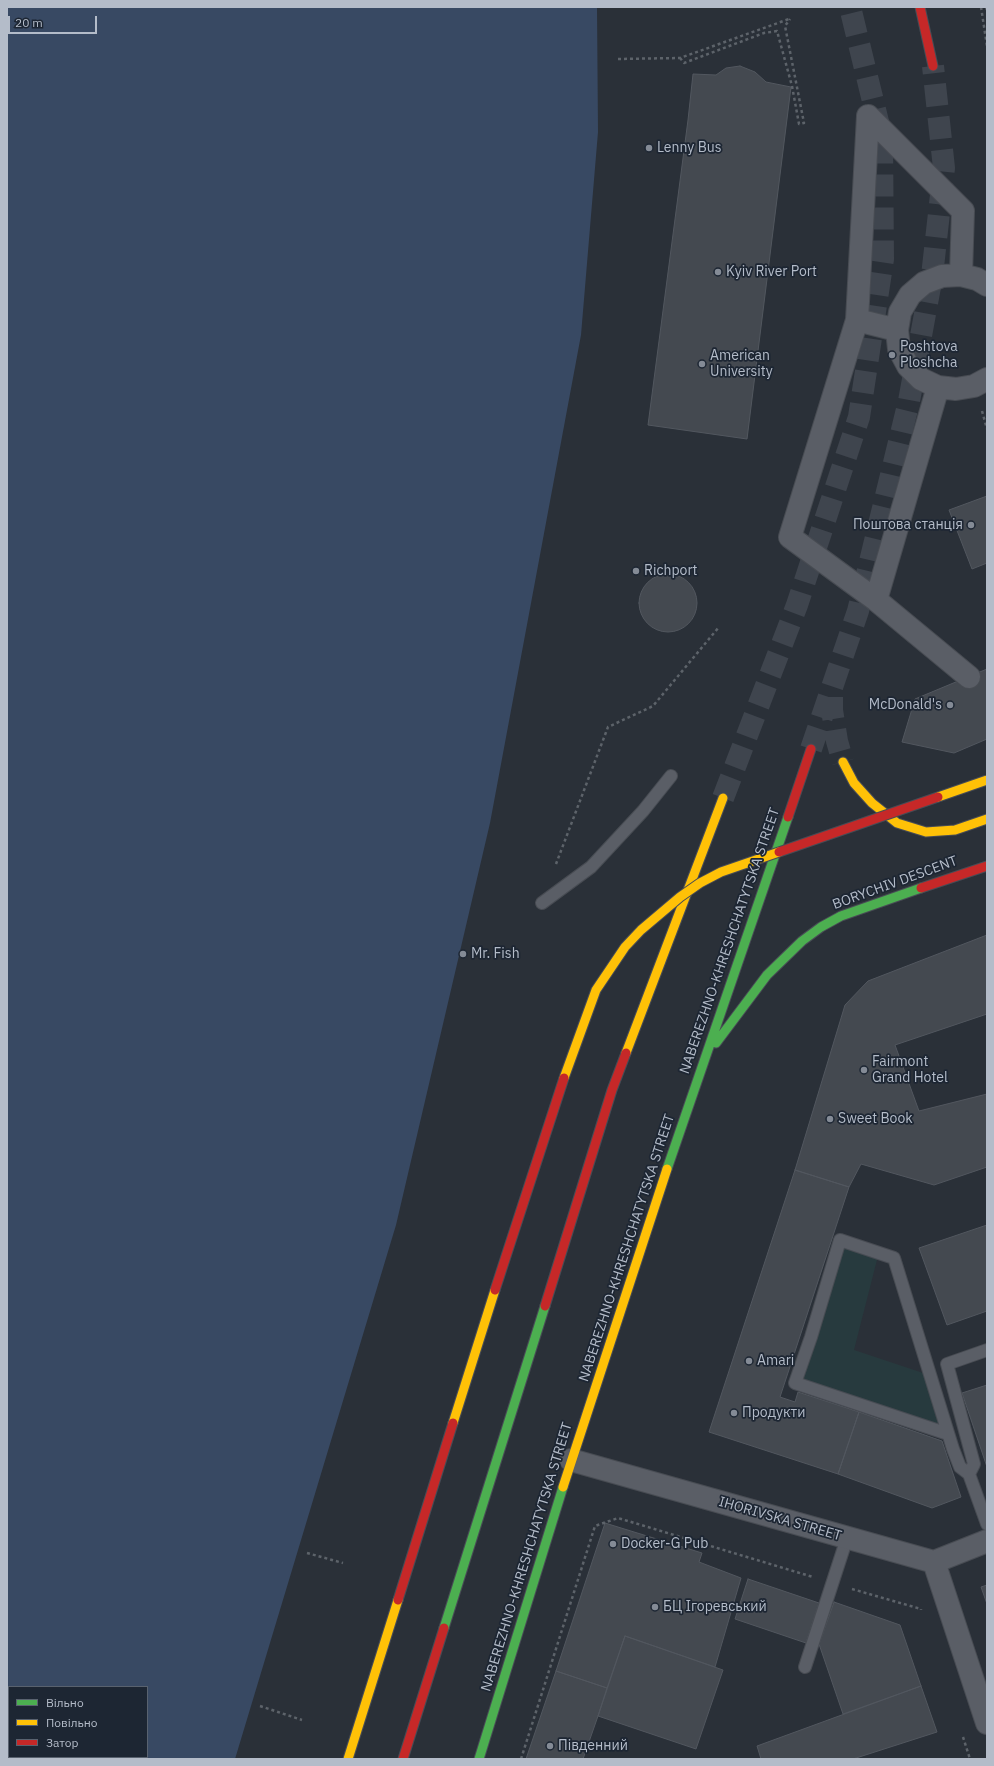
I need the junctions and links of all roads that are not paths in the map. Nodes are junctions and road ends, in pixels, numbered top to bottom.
1 (920, 7) edge
2 (933, 66) tunnel mouth
3 (961, 275) junction
4 (987, 285) edge
5 (857, 320) junction
6 (897, 330) junction
7 (987, 379) edge
8 (938, 387) junction
9 (876, 600) junction
10 (969, 676) dead end
11 (811, 749) tunnel mouth
12 (843, 762) tunnel mouth
13 (671, 776) dead end
14 (987, 780) edge
15 (722, 798) tunnel mouth
16 (987, 819) edge
17 (987, 866) edge
18 (542, 903) road end
19 (704, 1058) junction
20 (987, 1350) edge
21 (948, 1434) junction
22 (571, 1460) junction
23 (969, 1474) junction
24 (987, 1524) edge
25 (847, 1538) junction
26 (987, 1541) edge
27 (934, 1562) junction
28 (805, 1667) dead end
29 (985, 1709) edge
30 (348, 1759) edge
31 (403, 1759) edge
32 (479, 1759) edge

1 - 2 main road
3 - 4 street
3 - 5 street
3 - 6 street
5 - 6 street
5 - 9 street
6 - 8 street
7 - 8 street
8 - 9 street
9 - 10 street
11 - 19 main road, NABEREZHNO-KHRESHCHATYTSKA STREET
12 - 16 main road
13 - 18 lane
14 - 30 main road, bridge
15 - 31 main road
17 - 19 main road, BORYCHIV DESCENT
19 - 22 main road, NABEREZHNO-KHRESHCHATYTSKA STREET
20 - 23 lane
21 - 21 lane
21 - 23 lane
22 - 25 street, IHORIVSKA STREET
22 - 32 main road, NABEREZHNO-KHRESHCHATYTSKA STREET
23 - 24 lane
25 - 27 street, IHORIVSKA STREET
25 - 28 lane
26 - 27 street
27 - 29 street

